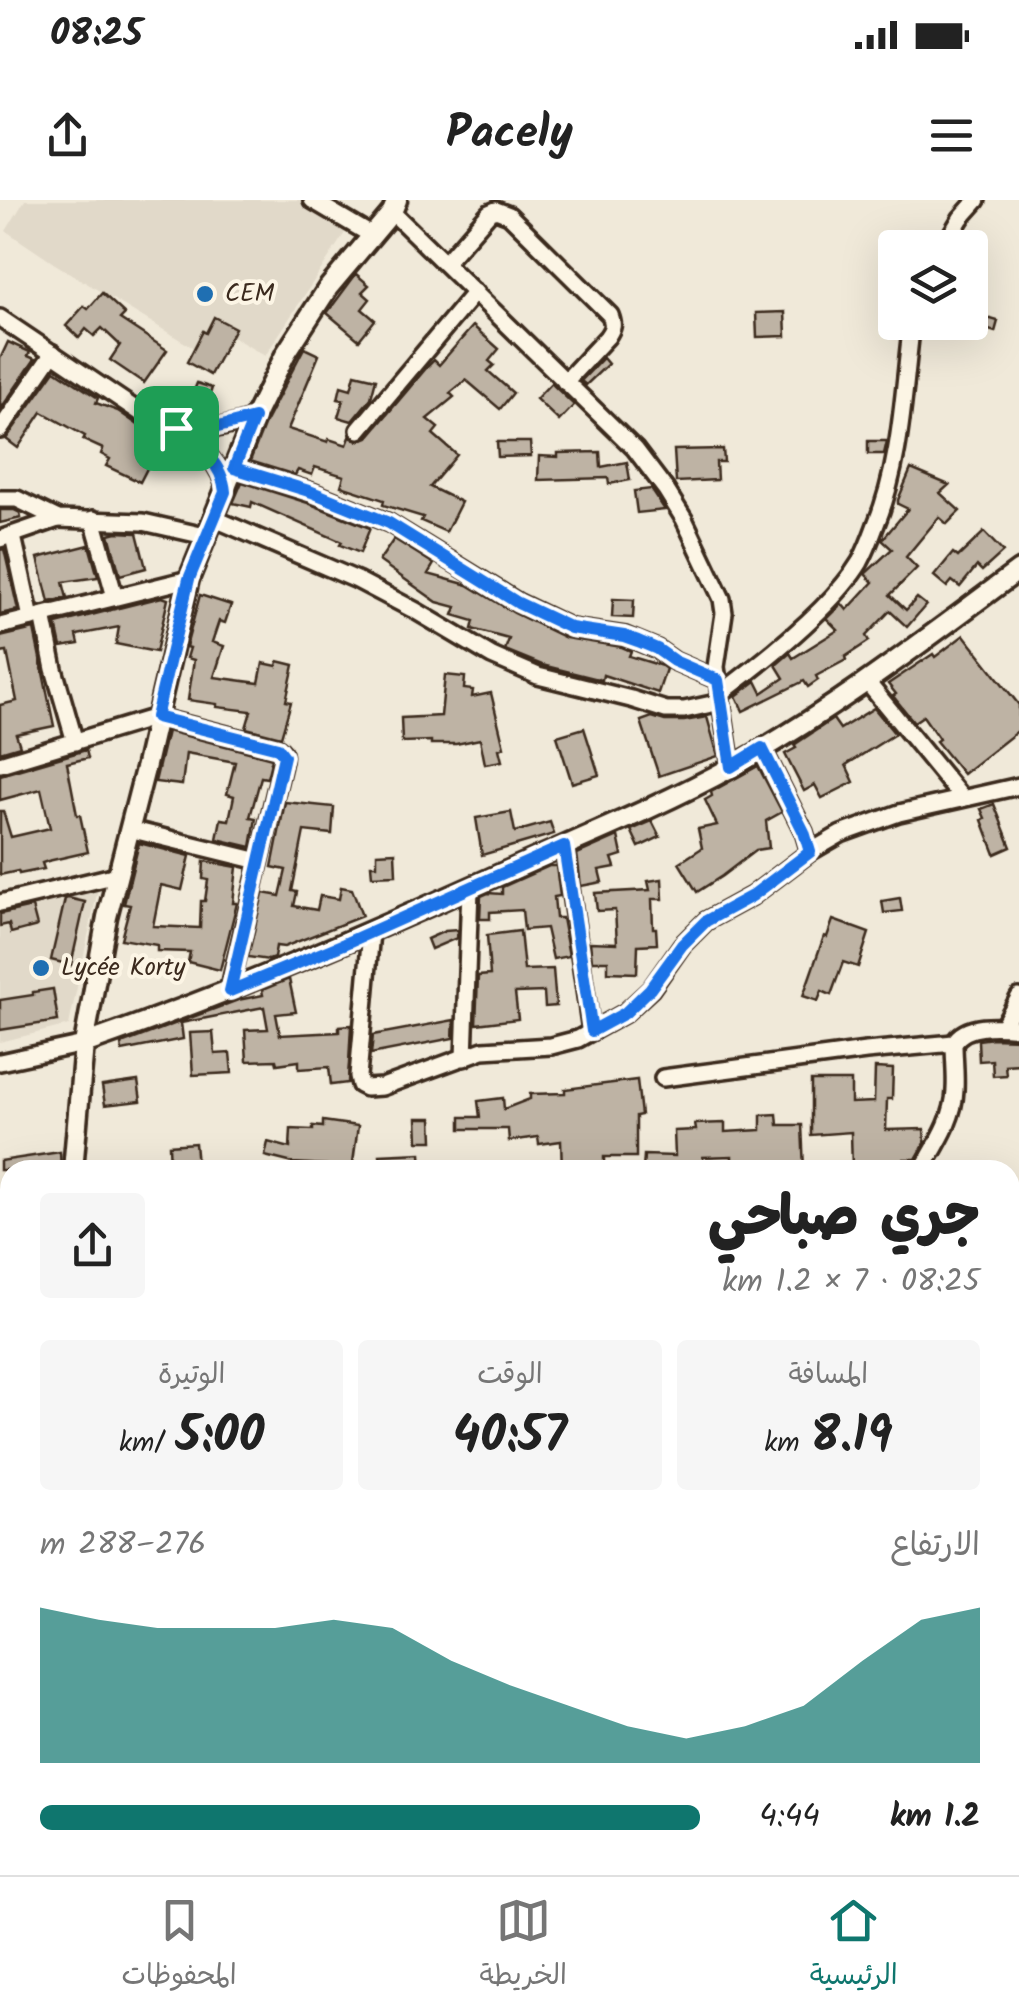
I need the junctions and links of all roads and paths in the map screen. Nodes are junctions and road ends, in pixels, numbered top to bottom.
1 (312, 200) edge
2 (978, 200) edge
3 (395, 206) edge
4 (954, 230) edge
5 (373, 236) junction
6 (445, 263) junction
7 (475, 292) junction
8 (0, 318) edge
9 (910, 340) edge
10 (52, 353) junction
11 (566, 382) junction
12 (254, 418) junction
13 (176, 428) junction
14 (0, 430) edge
15 (359, 430) dead end
16 (234, 468) junction
17 (225, 492) junction
18 (1, 494) edge
19 (214, 518) junction
20 (58, 519) junction
21 (93, 519) junction
22 (205, 536) junction
23 (7, 537) edge
24 (1019, 570) edge
25 (189, 579) junction
26 (115, 597) junction
27 (37, 616) junction
28 (0, 626) edge
29 (867, 682) junction
30 (720, 692) junction
31 (156, 717) junction
32 (75, 742) junction
33 (762, 748) junction
34 (0, 764) edge
35 (731, 767) junction
36 (1019, 786) edge
37 (962, 798) junction
38 (128, 829) junction
39 (564, 846) junction
40 (810, 852) junction
41 (260, 861) junction
42 (116, 875) junction
43 (470, 888) junction
44 (0, 903) edge
45 (371, 932) junction
46 (230, 991) junction
47 (1019, 997) edge
48 (1011, 1027) edge
49 (592, 1031) junction
50 (954, 1043) junction
51 (84, 1044) junction
52 (464, 1058) junction
53 (0, 1062) edge
54 (663, 1078) dead end
55 (74, 1160) edge
56 (928, 1160) edge

1 - 5 street
2 - 4 street
3 - 5 street
3 - 6 street
5 - 12 street
6 - 7 street
6 - 11 street
7 - 11 street
7 - 15 street
8 - 10 street
9 - 30 street
10 - 13 street
10 - 14 street
11 - 30 street
12 - 13 street
12 - 16 street
13 - 17 street
16 - 17 street
16 - 30 street
17 - 19 street
18 - 20 street
19 - 22 street
19 - 30 street
20 - 21 street
20 - 23 street
21 - 22 street
21 - 26 street
22 - 25 street
23 - 27 street
24 - 29 street
25 - 26 street
25 - 31 street
26 - 27 street
27 - 28 street
27 - 32 street
29 - 33 street
29 - 37 street
30 - 35 street
31 - 32 street
31 - 38 street
31 - 41 street
32 - 34 street
33 - 35 street
33 - 40 street
35 - 39 street
36 - 37 street
37 - 40 street
38 - 41 street
38 - 42 street
39 - 43 street
39 - 49 street
40 - 49 street
41 - 46 street
42 - 44 street
42 - 51 street
43 - 45 street
43 - 52 street
45 - 46 street
45 - 52 street
46 - 51 street
47 - 48 street
48 - 50 street
49 - 52 street
50 - 54 street
50 - 56 street
51 - 53 street
51 - 55 street

